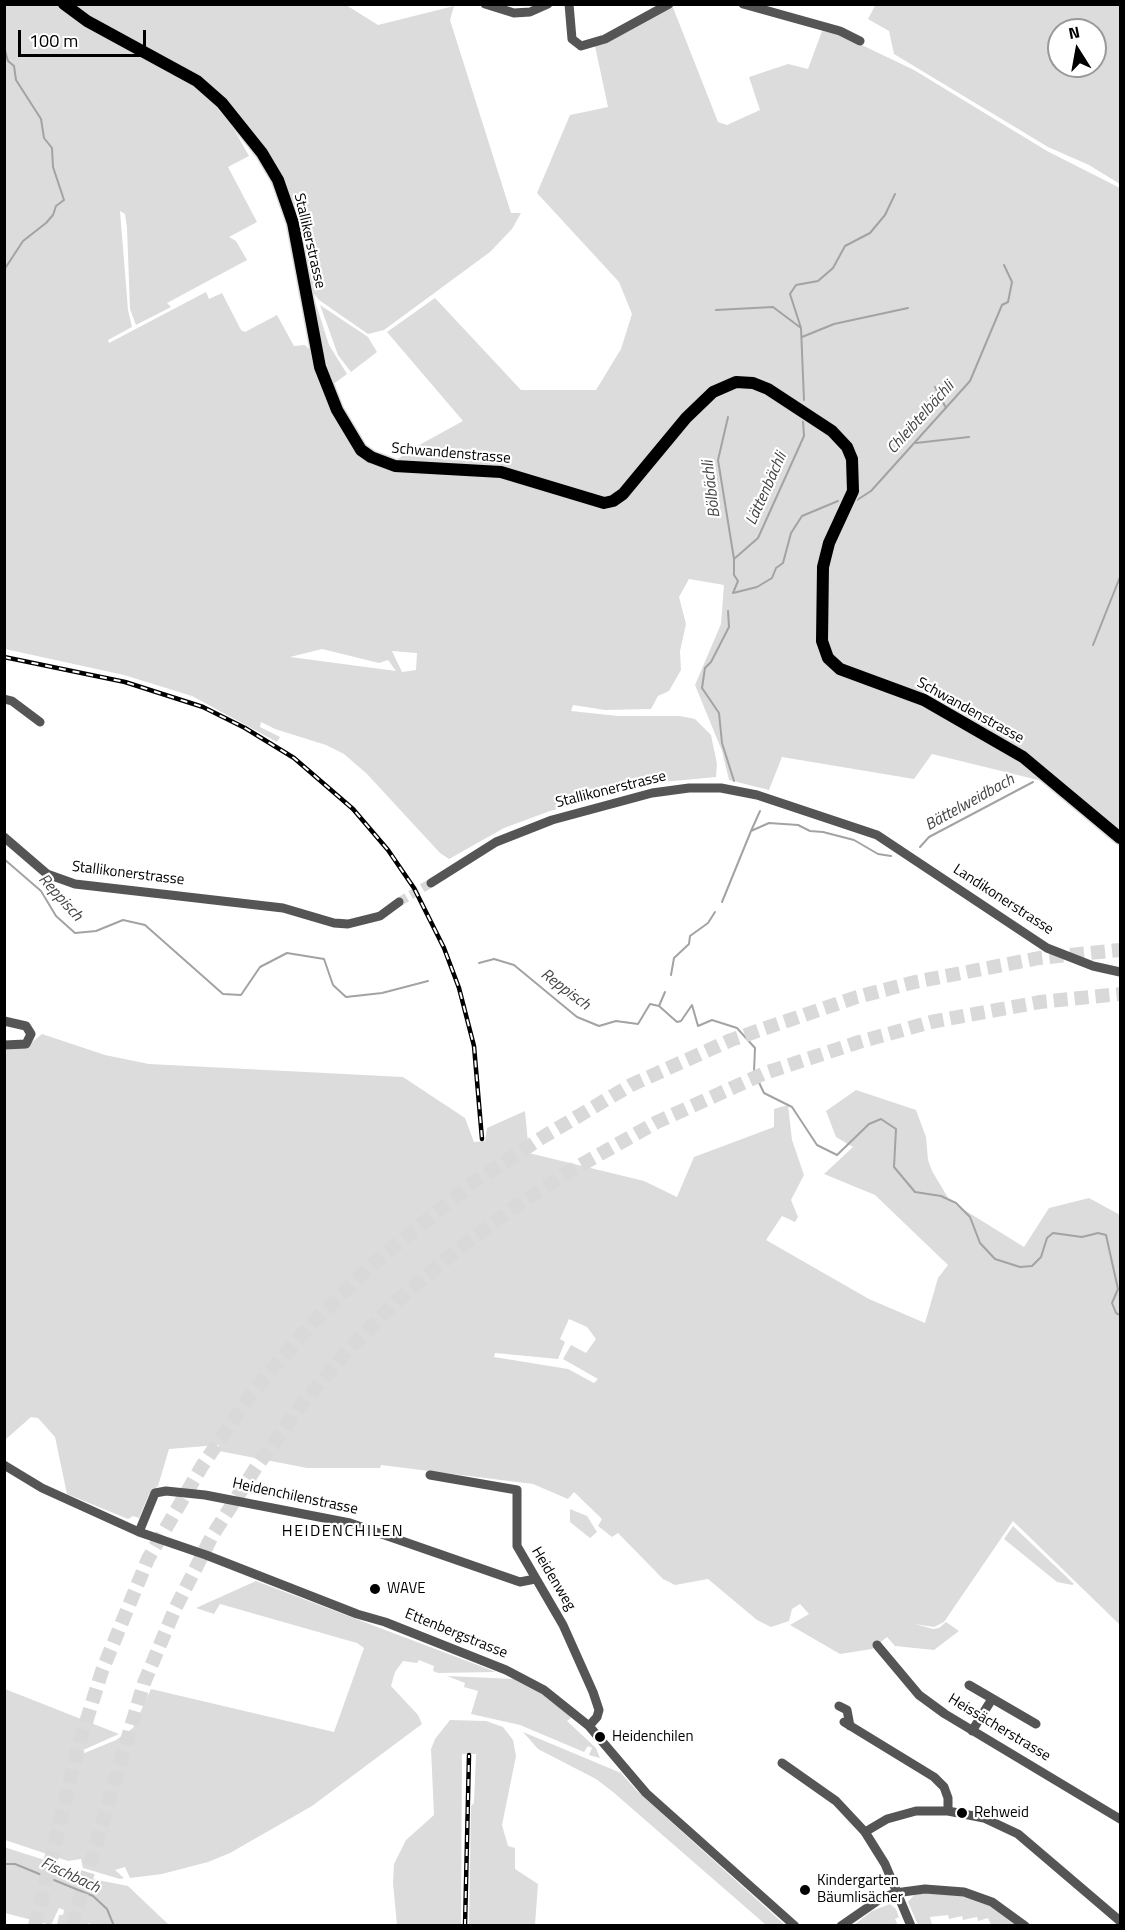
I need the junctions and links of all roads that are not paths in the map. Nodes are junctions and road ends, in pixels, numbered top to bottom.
1 (64, 4) edge
2 (485, 4) edge
3 (548, 4) edge
4 (569, 4) edge
5 (669, 4) edge
6 (743, 4) edge
7 (860, 41) dead end
8 (353, 440) joint
9 (4, 699) edge
10 (40, 722) dead end
11 (877, 835) joint
12 (4, 837) edge
13 (1120, 838) edge
14 (431, 882) tunnel mouth
15 (399, 902) tunnel mouth
16 (1120, 972) edge
17 (4, 1021) edge
18 (4, 1045) edge
19 (4, 1465) edge
20 (430, 1475) dead end
21 (139, 1532) junction
22 (535, 1579) junction
23 (877, 1645) dead end
24 (969, 1684) dead end
25 (992, 1699) junction
26 (839, 1706) dead end
27 (1036, 1724) dead end
28 (589, 1725) junction
29 (972, 1731) junction
30 (782, 1763) dead end
31 (948, 1811) junction
32 (1120, 1819) edge
33 (865, 1832) junction
34 (895, 1893) junction
35 (1120, 1921) edge
36 (795, 1926) edge
37 (841, 1926) edge
38 (911, 1926) edge
39 (1025, 1926) edge

1 - 8 main road, Stallikerstrasse
2 - 3 street
4 - 5 street
6 - 7 street
8 - 13 main road, Schwandenstrasse
9 - 10 street
11 - 14 street, Stallikonerstrasse
11 - 16 street, Landikonerstrasse
12 - 15 street, Stallikonerstrasse
17 - 18 street
19 - 21 street, Ettenbergstrasse
20 - 22 street, Heidenweg
21 - 22 street, Heidenchilenstrasse
21 - 28 street, Ettenbergstrasse
22 - 28 street, Heidenweg
23 - 29 street, Heissächerstrasse
24 - 25 street
25 - 27 street
25 - 29 street
26 - 31 street
28 - 36 street, Ettenbergstrasse
29 - 32 street, Heissächerstrasse
30 - 33 street
31 - 33 street
31 - 35 street
33 - 34 street
34 - 37 street
34 - 38 street
34 - 39 street

